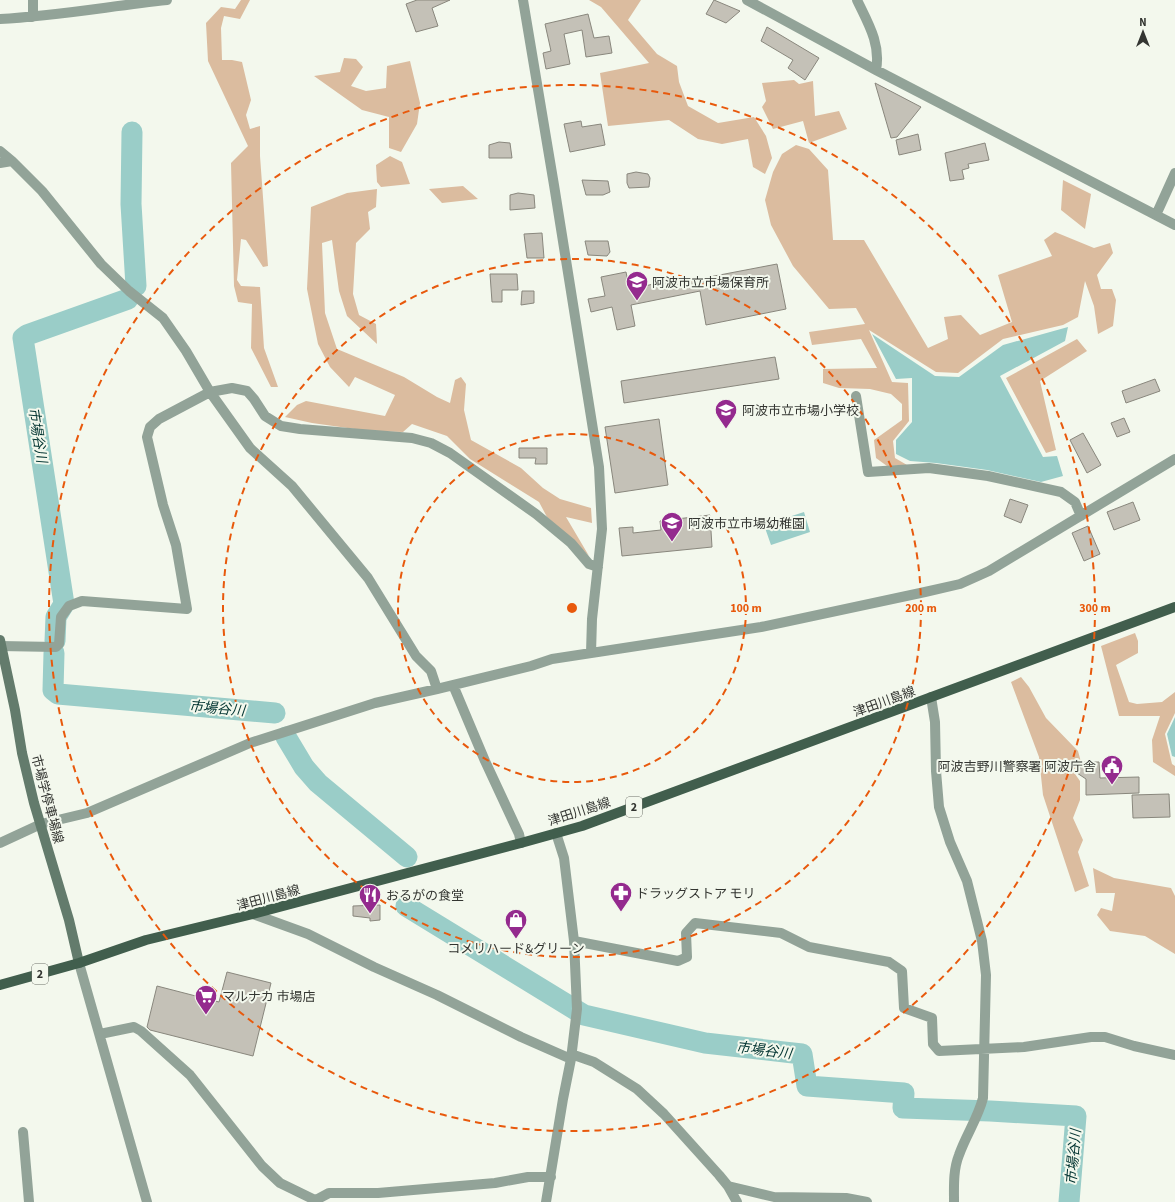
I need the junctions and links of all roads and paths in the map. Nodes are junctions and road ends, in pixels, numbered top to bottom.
1 (34, 0) edge
2 (167, 0) edge
3 (523, 0) edge
4 (747, 0) edge
5 (857, 0) edge
6 (33, 17) junction
7 (0, 19) edge
8 (876, 70) junction
9 (0, 151) edge
10 (12, 161) junction
11 (0, 163) edge
12 (1175, 173) edge
13 (1156, 215) junction
14 (1175, 225) edge
15 (210, 392) junction
16 (856, 396) dead end
17 (1175, 459) edge
18 (1082, 516) junction
19 (598, 567) junction
20 (1175, 607) edge
21 (0, 644) edge
22 (591, 653) junction
23 (454, 685) junction
24 (437, 689) junction
25 (931, 697) junction
26 (41, 824) junction
27 (556, 833) junction
28 (0, 843) edge
29 (521, 843) junction
30 (253, 914) junction
31 (574, 941) junction
32 (79, 963) junction
33 (0, 985) edge
34 (100, 1034) junction
35 (984, 1049) junction
36 (1175, 1055) edge
37 (571, 1057) junction
38 (23, 1132) dead end
39 (551, 1178) junction
40 (728, 1186) junction
41 (317, 1201) edge
42 (29, 1202) edge
43 (147, 1202) edge
44 (546, 1202) edge
45 (736, 1202) edge
46 (867, 1202) edge
47 (954, 1202) edge

1 - 6 street
2 - 6 street
3 - 19 street
4 - 8 street
5 - 8 street
6 - 7 street
8 - 13 street
9 - 10 street
10 - 11 street
10 - 15 street
12 - 13 street
13 - 14 street
15 - 19 street
15 - 21 street
15 - 24 street
16 - 18 street
17 - 18 street
18 - 22 street
19 - 22 street
20 - 25 main road, 津田川島線 / 2
21 - 26 main road, 市場学停車場線
22 - 23 street
23 - 24 street
23 - 29 street
24 - 26 street
25 - 27 main road, 津田川島線 / 2
25 - 35 street
26 - 28 street
26 - 32 main road, 市場学停車場線
27 - 29 main road, 津田川島線 / 2
27 - 31 street
29 - 30 main road, 津田川島線 / 2
30 - 32 main road, 津田川島線 / 2
30 - 37 street
31 - 35 street
31 - 37 street
32 - 33 main road, 津田川島線 / 2
32 - 34 street
34 - 41 street
34 - 43 street
35 - 36 street
35 - 47 street
37 - 39 street
37 - 40 street
38 - 42 street
39 - 41 street
39 - 44 street
40 - 45 street
40 - 46 street

